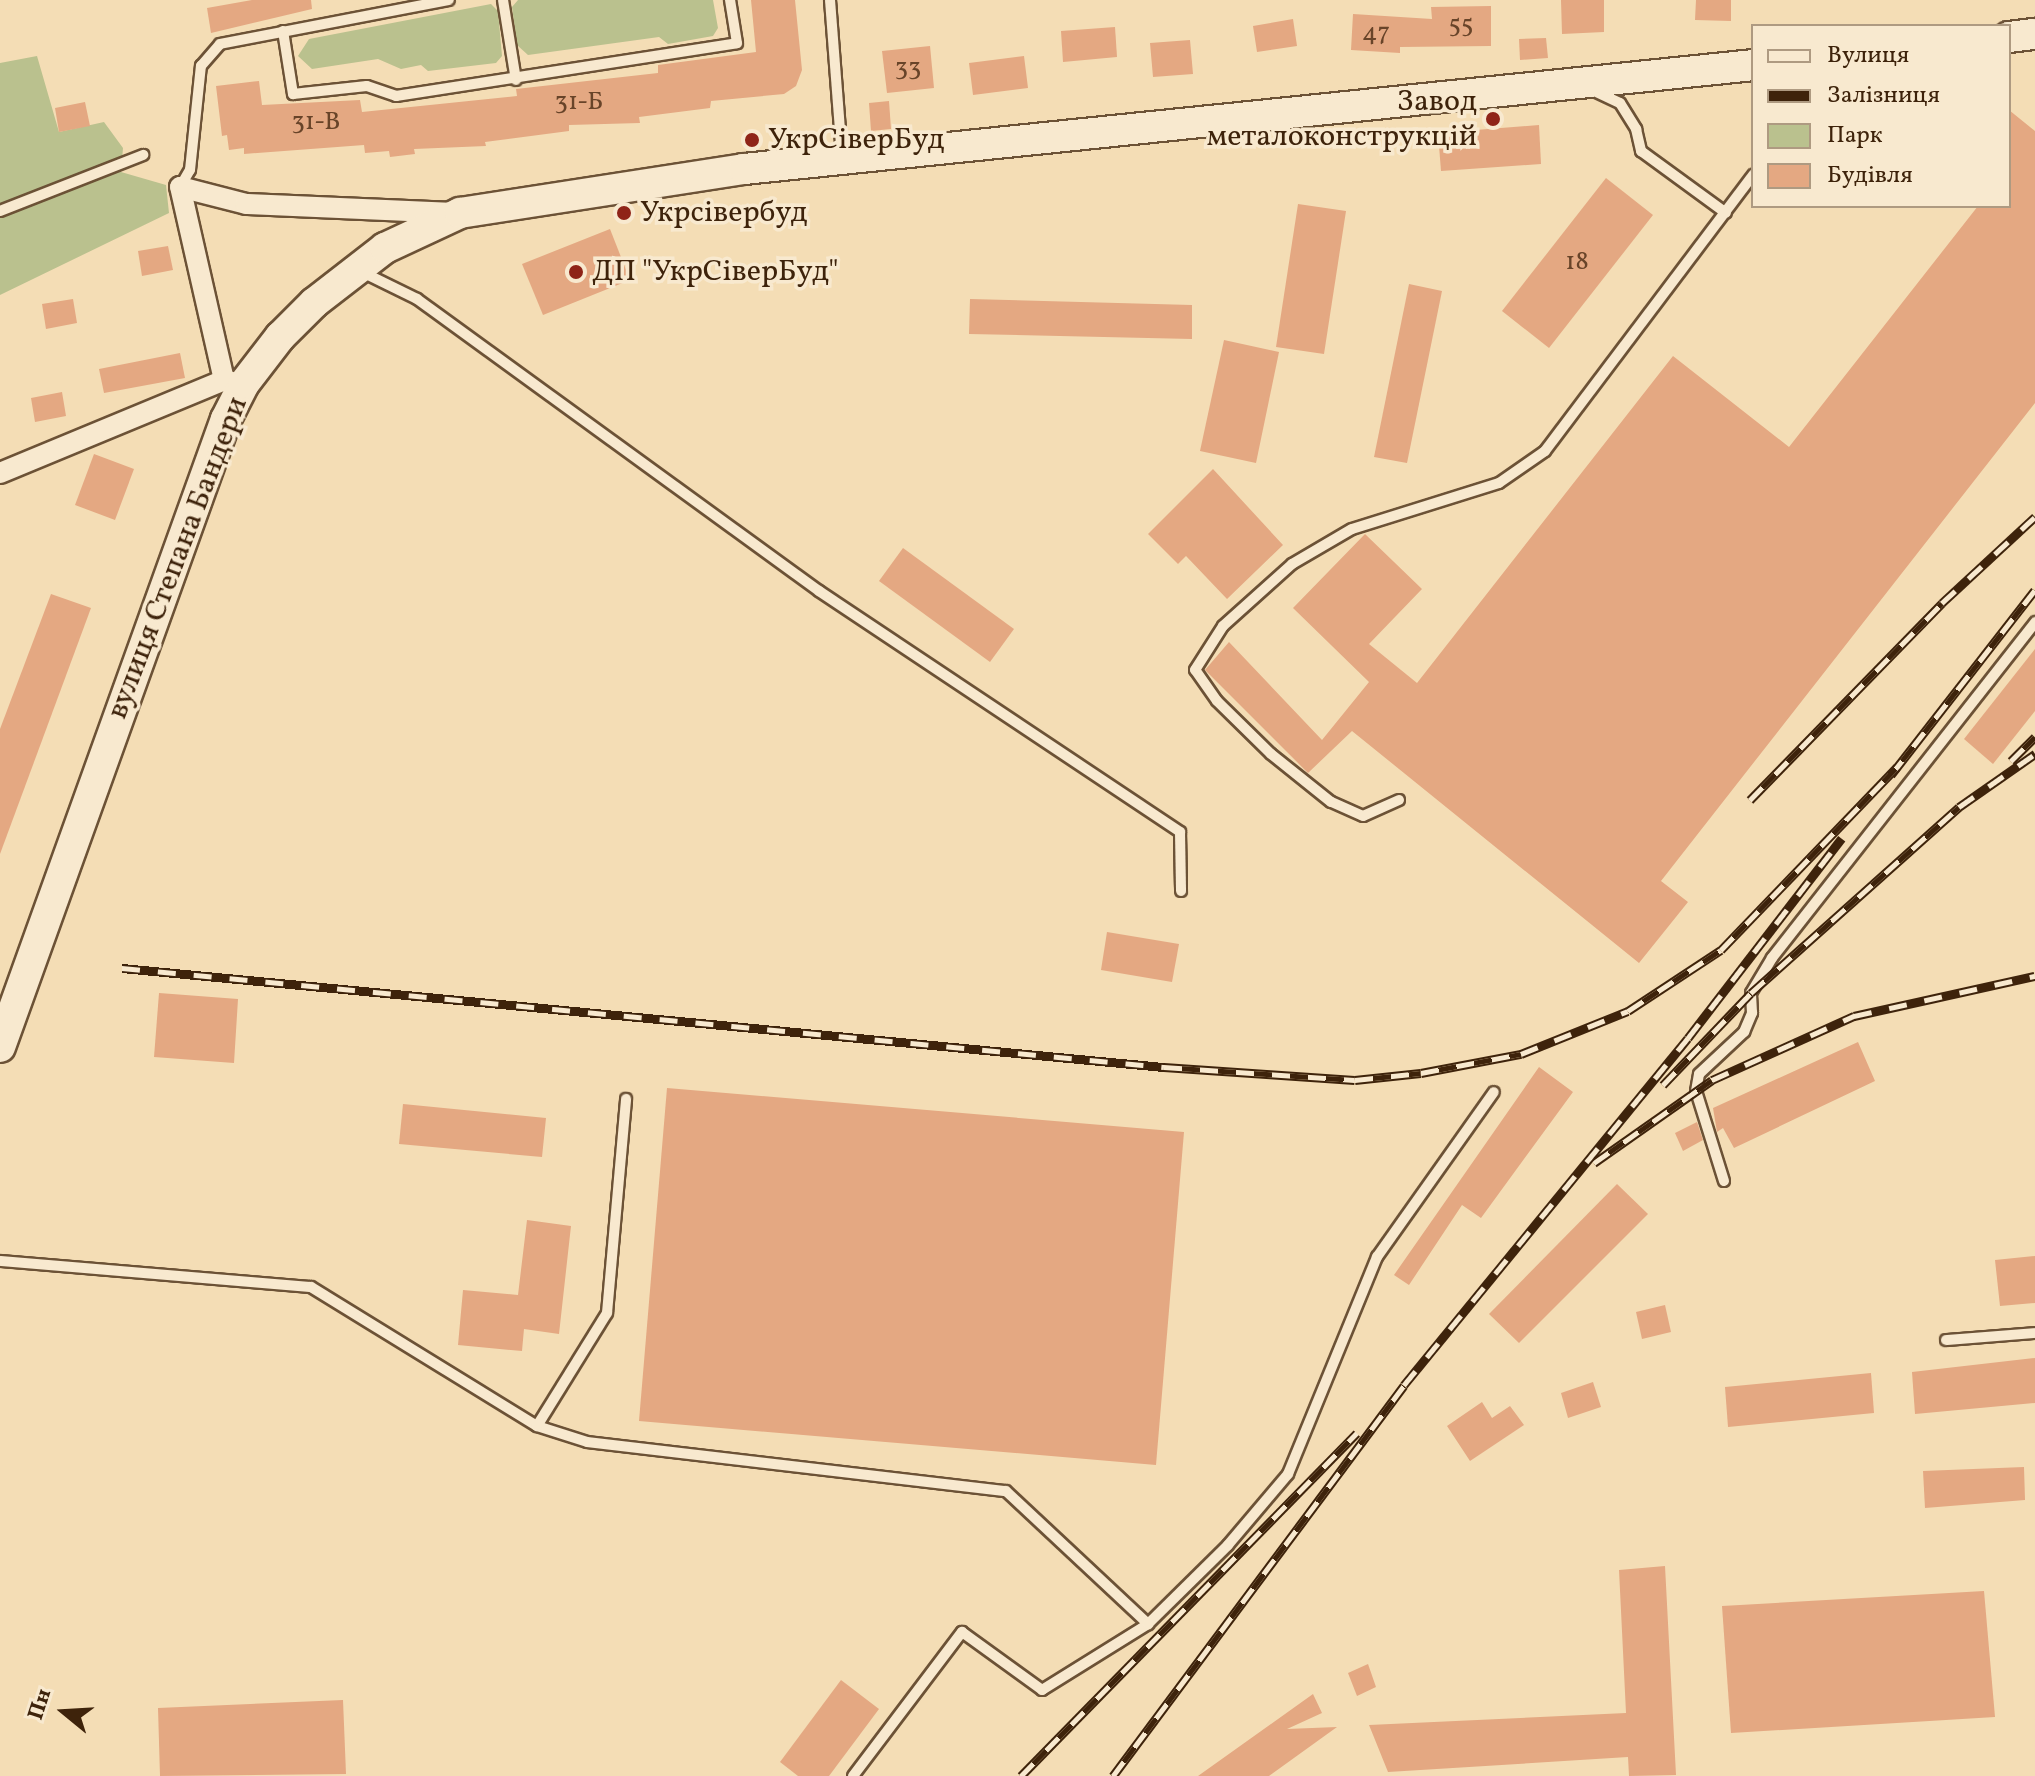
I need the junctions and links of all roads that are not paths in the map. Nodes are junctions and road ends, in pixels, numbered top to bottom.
1 (449, 0) edge
2 (503, 0) edge
3 (730, 0) edge
4 (830, 0) edge
5 (283, 31) junction
6 (2035, 34) edge
7 (2011, 37) edge
8 (1751, 65) edge
9 (516, 80) junction
10 (1579, 84) junction
11 (143, 155) dead end
12 (842, 159) junction
13 (1751, 178) edge
14 (180, 187) junction
15 (0, 211) edge
16 (460, 213) junction
17 (1726, 213) junction
18 (356, 270) junction
19 (234, 382) junction
20 (0, 473) edge
21 (2035, 622) edge
22 (1399, 800) dead end
23 (1181, 891) dead end
24 (0, 1047) edge
25 (1494, 1092) dead end
26 (626, 1099) dead end
27 (1724, 1181) dead end
28 (0, 1261) edge
29 (2035, 1333) edge
30 (1946, 1340) dead end
31 (537, 1426) junction
32 (1148, 1624) junction
33 (853, 1776) edge

1 - 5 lane
2 - 9 lane
3 - 9 lane
4 - 12 lane
5 - 9 lane
5 - 14 lane
6 - 7 street
8 - 10 street, вулиця Степана Бандери
10 - 12 street, вулиця Степана Бандери
10 - 17 lane
11 - 15 lane
12 - 16 street, вулиця Степана Бандери
13 - 17 lane
14 - 16 street
14 - 19 street
16 - 18 street, вулиця Степана Бандери
17 - 22 lane
18 - 19 street, вулиця Степана Бандери
18 - 23 lane
19 - 20 street
19 - 24 street, вулиця Степана Бандери
21 - 27 lane
25 - 32 lane
26 - 31 lane
28 - 31 lane
29 - 30 lane
31 - 32 lane
32 - 33 lane

